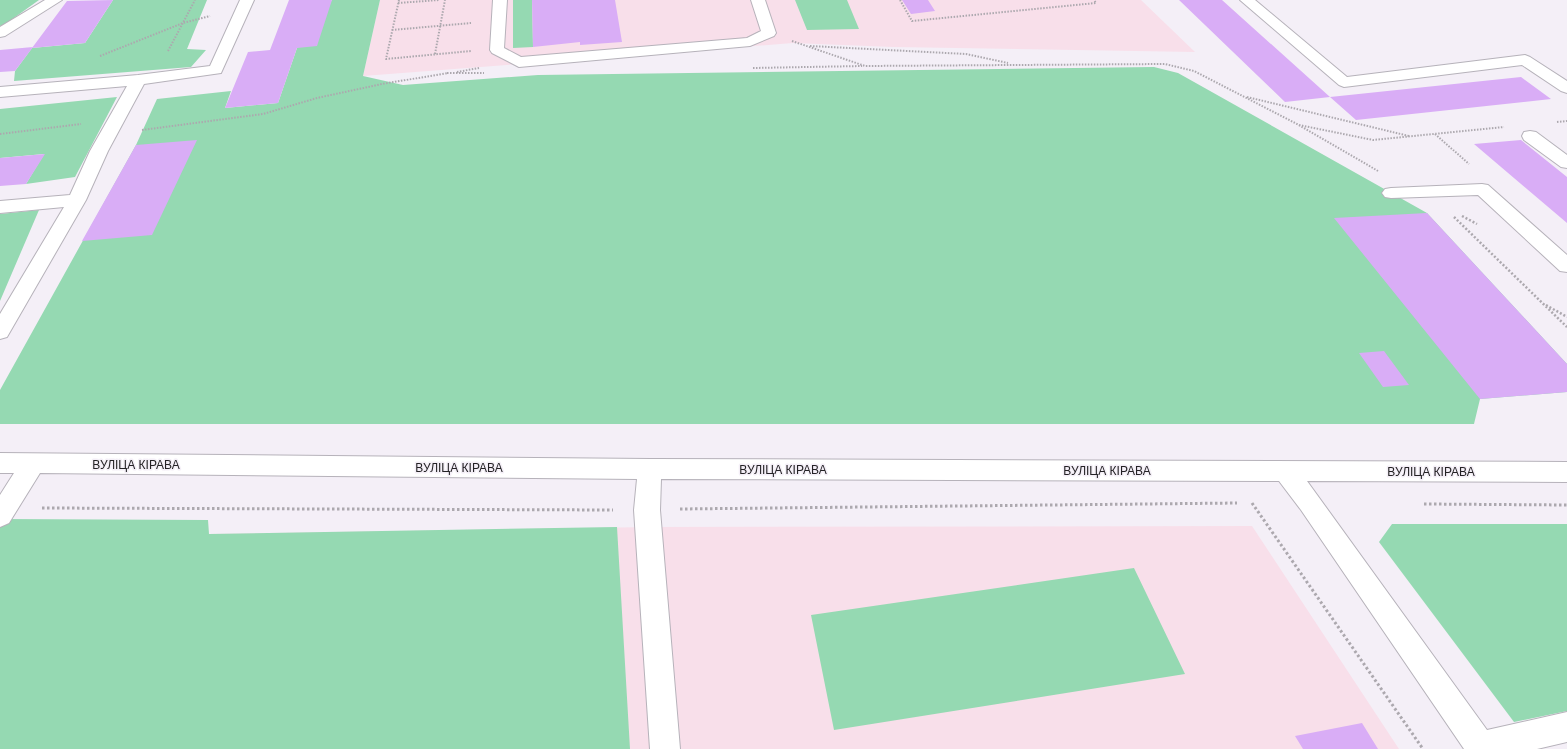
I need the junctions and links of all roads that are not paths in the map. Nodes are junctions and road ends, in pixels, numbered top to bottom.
1 (55, 0) edge
2 (500, 0) edge
3 (758, 0) edge
4 (1247, 0) edge
5 (245, 4) edge
6 (0, 33) edge
7 (146, 79) junction
8 (1567, 88) edge
9 (0, 92) edge
10 (1530, 136) dead end
11 (1567, 163) edge
12 (1391, 193) dead end
13 (77, 200) junction
14 (0, 207) edge
15 (1567, 266) edge
16 (0, 332) edge
17 (0, 463) edge
18 (33, 464) junction
19 (650, 469) junction
20 (1285, 471) junction
21 (1567, 472) edge
22 (3, 512) edge
23 (1567, 727) edge
24 (1481, 748) edge
25 (665, 749) edge

1 - 6 street
2 - 3 street
4 - 8 street
5 - 7 street
7 - 9 street
7 - 13 street
10 - 11 street
12 - 15 street
13 - 14 street
13 - 16 street
17 - 18 street, ВУЛІЦА КІРАВА
18 - 19 street, ВУЛІЦА КІРАВА
18 - 22 street
19 - 20 street, ВУЛІЦА КІРАВА
19 - 25 street
20 - 21 street, ВУЛІЦА КІРАВА
20 - 24 street
23 - 24 street

